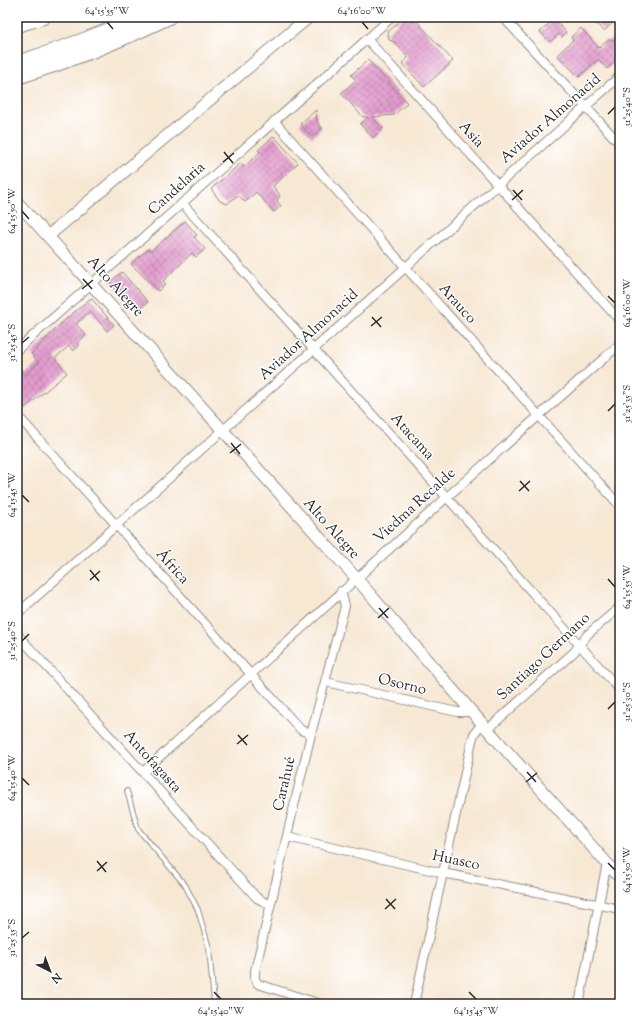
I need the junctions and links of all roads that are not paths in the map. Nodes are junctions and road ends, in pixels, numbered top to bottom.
1 (42, 17) edge
2 (140, 17) edge
3 (169, 17) edge
4 (309, 17) edge
5 (392, 17) edge
6 (503, 17) edge
7 (17, 25) edge
8 (367, 39) junction
9 (17, 63) edge
10 (620, 76) edge
11 (17, 77) edge
12 (586, 107) junction
13 (274, 121) junction
14 (620, 144) edge
15 (497, 185) junction
16 (17, 202) edge
17 (182, 203) junction
18 (48, 236) junction
19 (405, 267) junction
20 (91, 284) junction
21 (620, 321) edge
22 (620, 344) edge
23 (313, 349) junction
24 (17, 350) edge
25 (17, 415) edge
26 (538, 416) junction
27 (223, 431) junction
28 (447, 497) junction
29 (620, 506) edge
30 (116, 526) junction
31 (356, 578) junction
32 (341, 591) junction
33 (620, 607) edge
34 (17, 614) edge
35 (17, 634) edge
36 (579, 645) junction
37 (250, 674) junction
38 (326, 682) junction
39 (620, 690) edge
40 (472, 712) junction
41 (485, 726) junction
42 (311, 734) junction
43 (143, 772) junction
44 (127, 791) dead end
45 (287, 837) junction
46 (607, 864) junction
47 (443, 873) junction
48 (620, 878) edge
49 (270, 905) junction
50 (599, 906) junction
51 (620, 909) edge
52 (216, 1004) edge
53 (321, 1004) edge
54 (414, 1004) edge
55 (579, 1004) edge

1 - 7 highway
2 - 9 highway
3 - 11 highway
4 - 18 main road
5 - 8 street, Candelaria
6 - 12 street
8 - 13 street, Candelaria
8 - 15 street, Asia
10 - 12 street, Aviador Almonacid
12 - 14 street
12 - 15 street, Aviador Almonacid
13 - 17 street, Candelaria
13 - 19 street, Arauco
15 - 19 street, Aviador Almonacid
15 - 21 street, Asia
16 - 18 main road, Alto Alegre
17 - 20 street, Candelaria
17 - 23 street, Atacama
18 - 20 main road, Alto Alegre
19 - 23 street, Aviador Almonacid
19 - 26 street, Arauco
20 - 24 street, Candelaria
20 - 27 main road, Alto Alegre
22 - 26 street, Viedma Recalde
23 - 27 street, Aviador Almonacid
23 - 28 street, Atacama
25 - 30 street, África
26 - 28 street, Viedma Recalde
26 - 29 street, Arauco
27 - 30 street, Aviador Almonacid
27 - 31 main road, Alto Alegre
28 - 31 street, Viedma Recalde
28 - 36 street, Atacama
30 - 34 street, Aviador Almonacid
30 - 37 street, África
31 - 32 street, Viedma Recalde
31 - 40 main road, Alto Alegre
32 - 37 street, Viedma Recalde
32 - 38 street, Carahué
33 - 36 street, Santiago Germano
35 - 43 street, Antofagasta
36 - 39 street, Atacama
36 - 41 street, Santiago Germano
37 - 42 street, África
37 - 43 street, Viedma Recalde
38 - 40 street, Osorno
38 - 42 street, Carahué
40 - 41 main road, Alto Alegre
41 - 46 main road, Alto Alegre
41 - 47 street, Santiago Germano
42 - 45 street, Carahué
43 - 49 street, Antofagasta
44 - 52 lane
45 - 47 street, Huasco
45 - 49 street, Carahué
46 - 48 main road, Alto Alegre
46 - 50 street
47 - 50 street, Huasco
47 - 54 street, Santiago Germano
49 - 53 street, Carahué
50 - 51 street, Huasco
50 - 55 street

